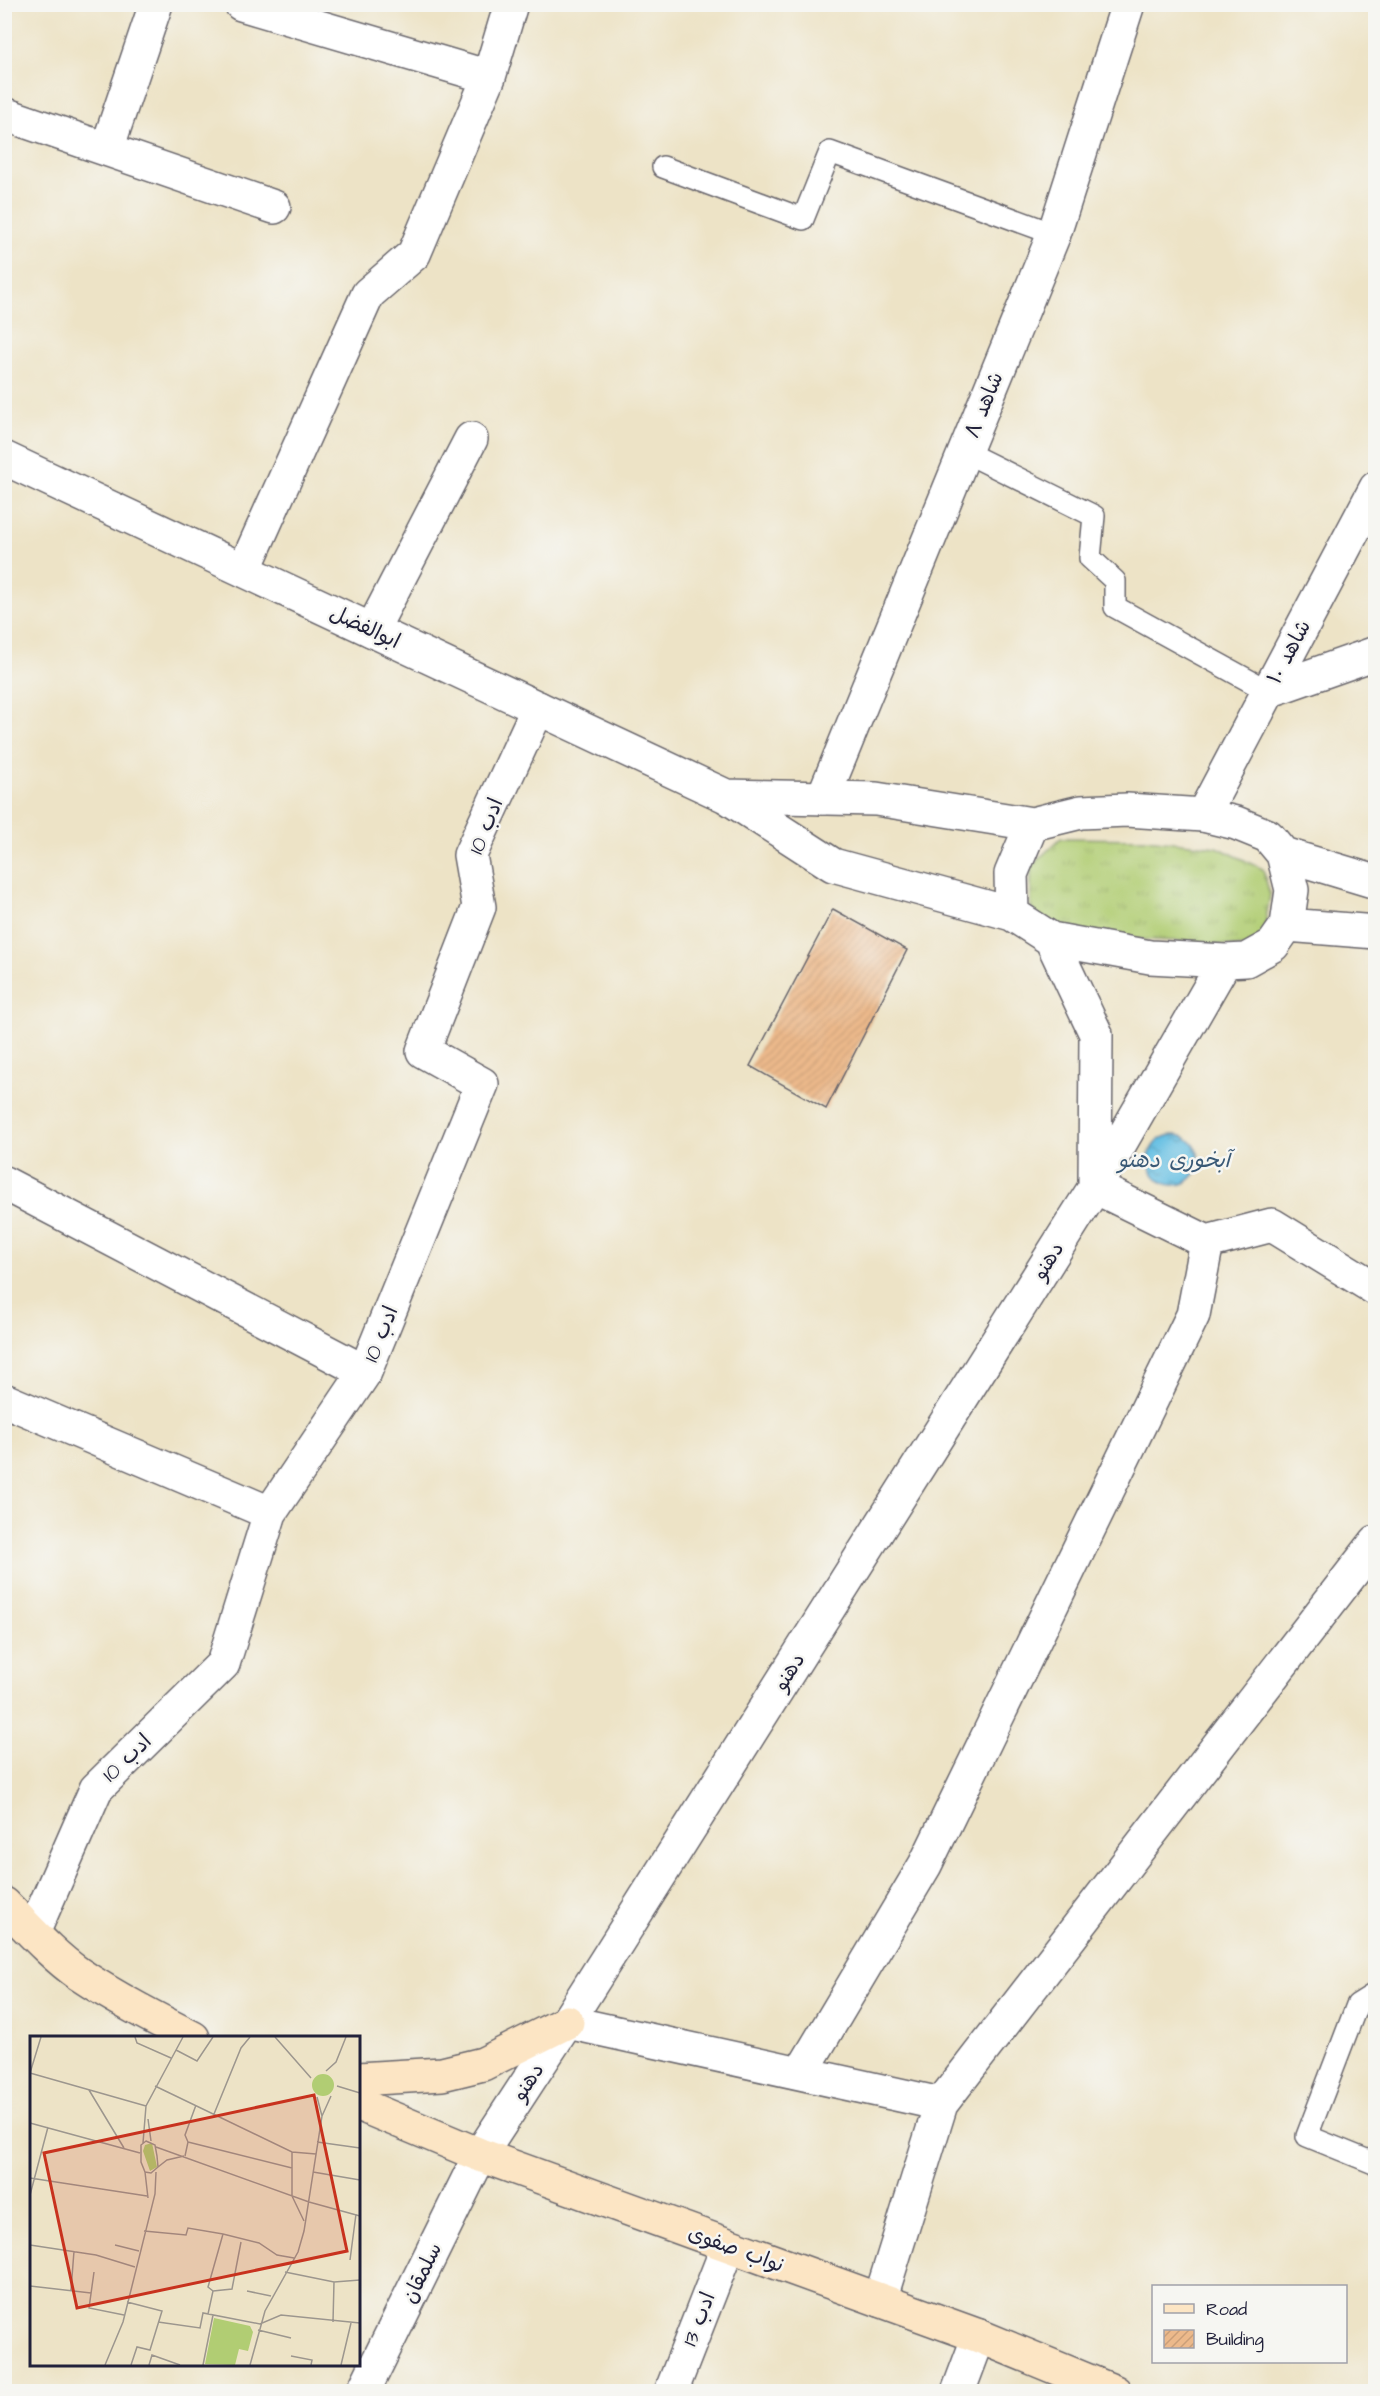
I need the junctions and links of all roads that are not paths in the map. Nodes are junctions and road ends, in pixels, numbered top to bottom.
1 (156, 4) edge
2 (241, 4) edge
3 (511, 4) edge
4 (1128, 4) edge
5 (489, 77) junction
6 (4, 114) edge
7 (107, 149) junction
8 (663, 167) dead end
9 (274, 207) dead end
10 (1054, 234) junction
11 (471, 439) dead end
12 (965, 452) junction
13 (4, 458) edge
14 (1376, 488) edge
15 (244, 570) junction
16 (372, 630) junction
17 (1376, 653) edge
18 (1268, 691) junction
19 (538, 708) junction
20 (726, 796) junction
21 (823, 798) junction
22 (1203, 815) junction
23 (1032, 824) junction
24 (1283, 854) junction
25 (1376, 882) edge
26 (1012, 914) junction
27 (1287, 925) junction
28 (1376, 932) edge
29 (1051, 939) junction
30 (1225, 961) junction
31 (4, 1183) edge
32 (1095, 1187) junction
33 (1207, 1242) junction
34 (1376, 1289) edge
35 (365, 1372) junction
36 (4, 1400) edge
37 (270, 1513) junction
38 (1376, 1542) edge
39 (4, 1904) edge
40 (33, 1933) junction
41 (1376, 1993) edge
42 (567, 2022) junction
43 (191, 2036) edge
44 (801, 2073) junction
45 (360, 2079) edge
46 (941, 2104) junction
47 (360, 2105) edge
48 (480, 2155) junction
49 (1376, 2164) edge
50 (728, 2246) junction
51 (880, 2300) junction
52 (979, 2336) junction
53 (363, 2391) edge
54 (671, 2391) edge
55 (958, 2391) edge
56 (1115, 2391) edge

1 - 7 street
2 - 5 street
3 - 5 street
4 - 10 street, شاهد ۸
5 - 15 street
6 - 7 street
7 - 9 street
8 - 10 lane
10 - 12 street, شاهد ۸
11 - 16 street
12 - 18 lane
12 - 21 street, شاهد ۸
13 - 15 street, ابوالفضل
14 - 18 street, شاهد ۱۰
15 - 16 street, ابوالفضل
16 - 19 street, ابوالفضل
17 - 18 street
18 - 22 street, شاهد ۱۰
19 - 20 street, ابوالفضل
19 - 35 street, ادب 10
20 - 21 street
20 - 26 street, ابوالفضل
21 - 23 street
22 - 23 street
22 - 24 street
23 - 26 street
24 - 25 street
24 - 27 street
26 - 29 street, ابوالفضل
27 - 28 street
27 - 30 street
29 - 30 street
29 - 32 street
30 - 32 street, دهنو
31 - 35 street
32 - 33 street
32 - 42 street, دهنو
33 - 34 street
33 - 44 street
35 - 37 street, ادب 10
36 - 37 street
37 - 40 street, ادب 10
38 - 46 street
39 - 40 main road
40 - 43 main road
41 - 49 lane
42 - 44 street
42 - 45 main road
42 - 48 street, دهنو
44 - 46 street
46 - 51 street
47 - 48 main road, نواب صفوی
48 - 50 main road, نواب صفوی
48 - 53 street, سلمقان
50 - 51 main road, نواب صفوی
50 - 54 street, ادب 13
51 - 52 main road, نواب صفوی
52 - 55 street
52 - 56 main road, نواب صفوی

